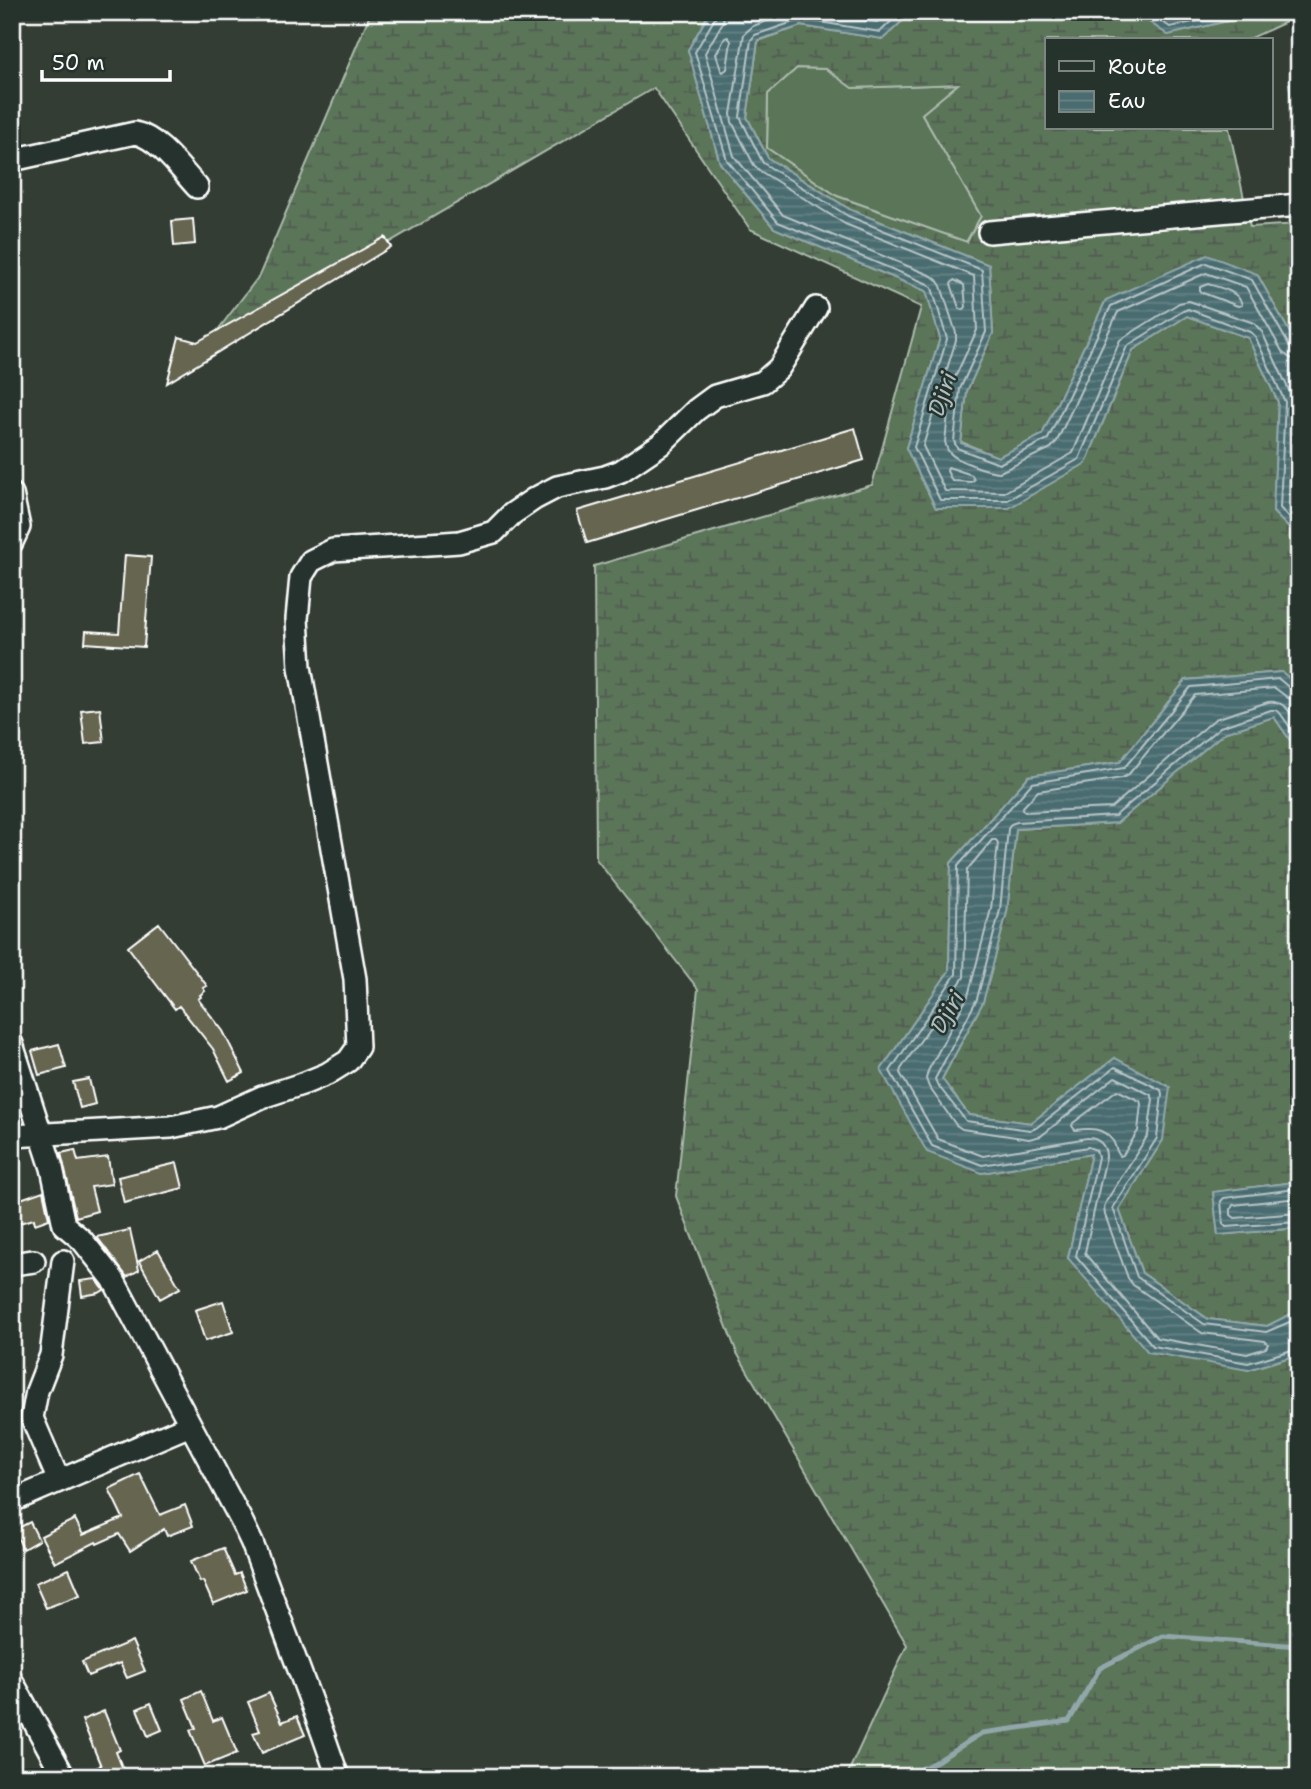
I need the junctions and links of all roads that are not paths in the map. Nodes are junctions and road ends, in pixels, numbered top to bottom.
1 (12, 160) edge
2 (197, 187) dead end
3 (1299, 205) edge
4 (989, 232) dead end
5 (816, 308) dead end
6 (12, 494) edge
7 (12, 542) edge
8 (12, 1044) edge
9 (41, 1135) junction
10 (12, 1136) edge
11 (34, 1261) dead end
12 (63, 1261) dead end
13 (12, 1264) edge
14 (190, 1424) junction
15 (59, 1481) junction
16 (12, 1501) edge
17 (12, 1681) edge
18 (16, 1704) edge
19 (64, 1777) edge
20 (338, 1777) edge

1 - 2 street
3 - 4 street
5 - 9 street
6 - 7 street
8 - 9 street
9 - 10 street
9 - 14 street
11 - 13 street
12 - 15 street
14 - 15 street
14 - 20 street
15 - 16 street
17 - 18 street
18 - 19 street

